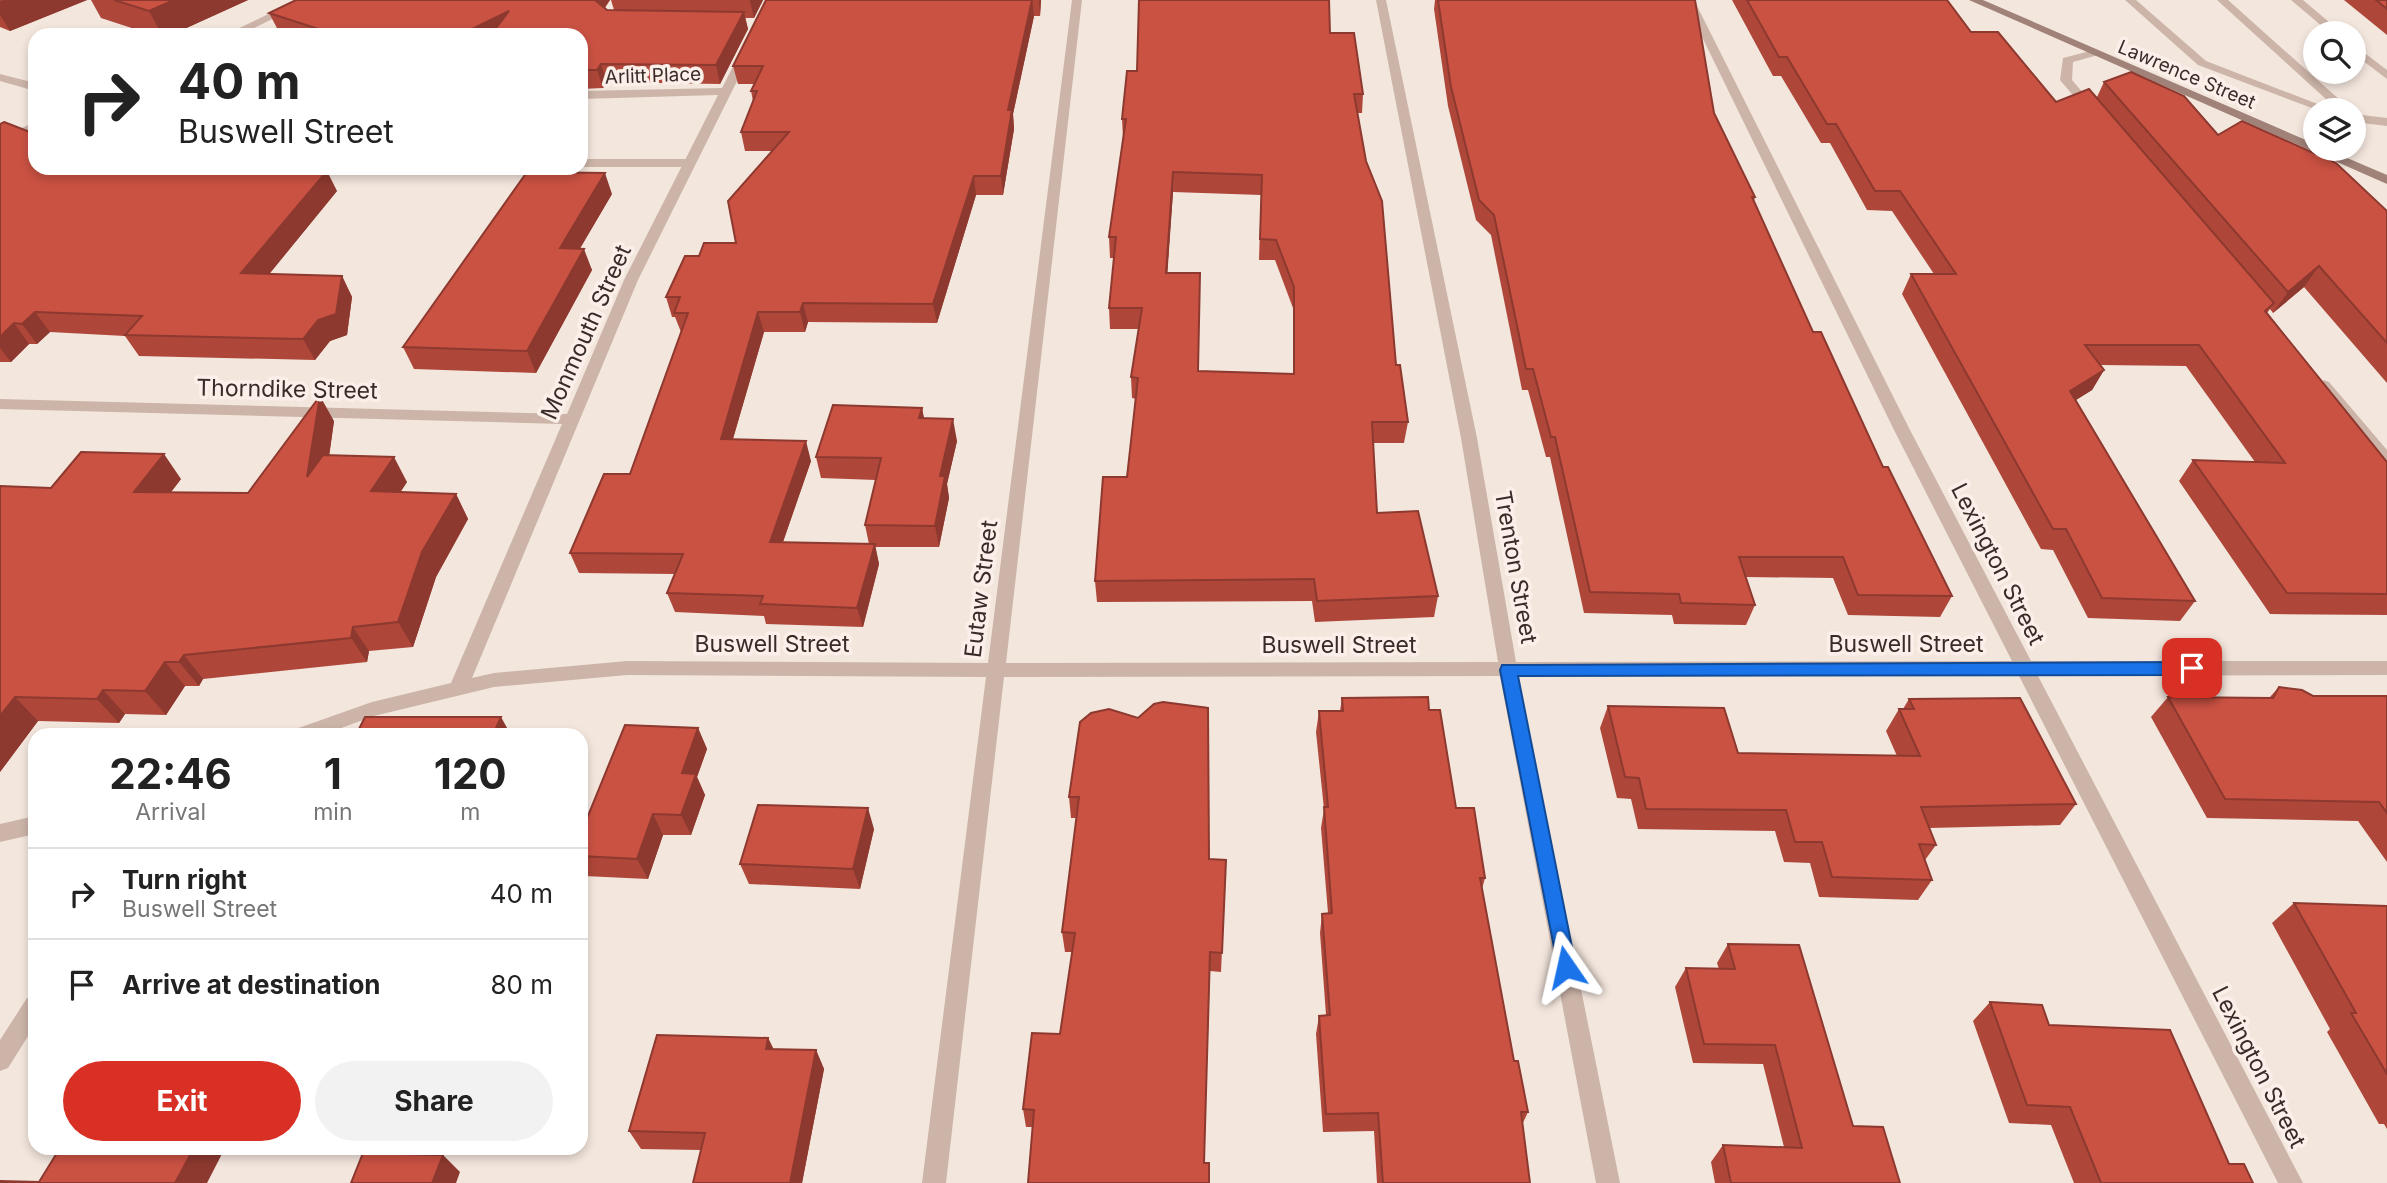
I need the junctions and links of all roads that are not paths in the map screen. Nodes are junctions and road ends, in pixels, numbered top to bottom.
1 (306, 0) edge
2 (1077, 0) edge
3 (1381, 0) edge
4 (1689, 0) edge
5 (1974, 0) edge
6 (2130, 0) edge
7 (2222, 0) edge
8 (2296, 0) edge
9 (2321, 21) edge
10 (246, 28) edge
11 (753, 36) edge
12 (2094, 53) junction
13 (2366, 58) edge
14 (2387, 75) edge
15 (0, 77) edge
16 (28, 85) edge
17 (725, 91) junction
18 (588, 95) edge
19 (2332, 98) edge
20 (2303, 101) edge
21 (2366, 119) edge
22 (2102, 122) edge
23 (2387, 122) edge
24 (28, 129) edge
25 (0, 143) edge
26 (588, 163) edge
27 (690, 163) junction
28 (2387, 180) edge
29 (2316, 375) edge
30 (0, 404) edge
31 (572, 419) junction
32 (2387, 460) edge
33 (2025, 668) junction
34 (2387, 668) edge
35 (996, 670) junction
36 (1508, 670) junction
37 (458, 688) junction
38 (319, 728) edge
39 (28, 827) edge
40 (0, 833) edge
41 (28, 1016) edge
42 (0, 1060) edge
43 (934, 1183) edge
44 (1608, 1183) edge
45 (2291, 1183) edge

1 - 10 street
2 - 35 street, Eutaw Street
3 - 36 street, Trenton Street
4 - 33 street, Lexington Street
5 - 12 main road, Lawrence Street
6 - 20 street
7 - 19 street
8 - 9 street
11 - 17 street, Monmouth Street
12 - 22 street
12 - 28 main road, Lawrence Street
13 - 14 street
15 - 16 street
17 - 18 street, Arlitt Place
17 - 27 street, Monmouth Street
21 - 23 street
24 - 25 street
26 - 27 street
27 - 31 street, Monmouth Street
29 - 32 street
30 - 31 street, Thorndike Street
31 - 37 street, Monmouth Street
33 - 34 street, Buswell Street
33 - 36 street, Buswell Street
33 - 45 street, Lexington Street
35 - 36 street, Buswell Street
35 - 37 street, Buswell Street
35 - 43 street, Eutaw Street
36 - 44 street, Trenton Street
37 - 38 street, Buswell Street
39 - 40 street
41 - 42 street

